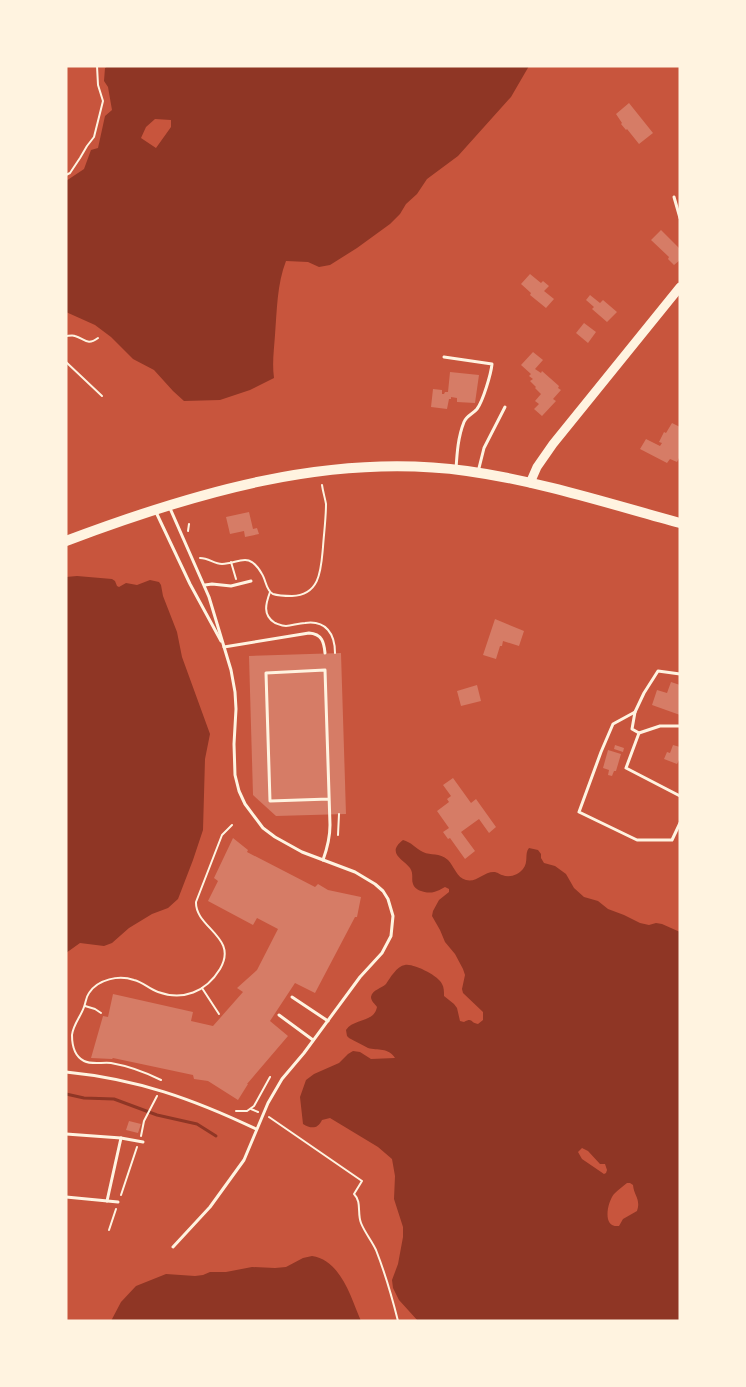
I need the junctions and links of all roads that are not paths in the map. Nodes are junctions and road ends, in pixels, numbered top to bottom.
1 (674, 197) dead end
2 (680, 218) edge
3 (680, 287) edge
4 (444, 357) dead end
5 (505, 407) dead end
6 (456, 470) junction
7 (478, 473) junction
8 (530, 483) junction
9 (168, 506) junction
10 (155, 510) junction
11 (680, 523) edge
12 (66, 541) edge
13 (251, 581) dead end
14 (205, 585) junction
15 (224, 647) junction
16 (325, 653) dead end
17 (680, 674) edge
18 (635, 712) junction
19 (680, 726) edge
20 (639, 733) junction
21 (680, 796) edge
22 (329, 799) junction
23 (680, 823) edge
24 (323, 860) junction
25 (292, 997) dead end
26 (279, 1015) dead end
27 (328, 1021) junction
28 (313, 1040) junction
29 (66, 1072) edge
30 (256, 1129) junction
31 (66, 1134) edge
32 (121, 1138) junction
33 (142, 1141) road end
34 (66, 1197) edge
35 (107, 1201) junction
36 (118, 1202) road end
37 (174, 1248) dead end

1 - 2 lane
3 - 8 street
4 - 6 lane
5 - 7 lane
6 - 7 main road
6 - 9 main road
7 - 8 main road
8 - 11 main road
9 - 10 main road
9 - 14 lane
10 - 12 main road
10 - 15 lane
13 - 14 lane
14 - 15 lane
15 - 16 lane
15 - 24 lane
17 - 18 lane
18 - 20 lane
18 - 23 lane
19 - 20 lane
20 - 21 lane
22 - 22 lane
22 - 24 lane
24 - 27 lane
25 - 27 lane
26 - 28 lane
27 - 28 lane
28 - 30 lane
29 - 30 lane
30 - 37 lane
31 - 32 lane
32 - 33 lane
32 - 35 lane
34 - 35 lane
35 - 36 lane

